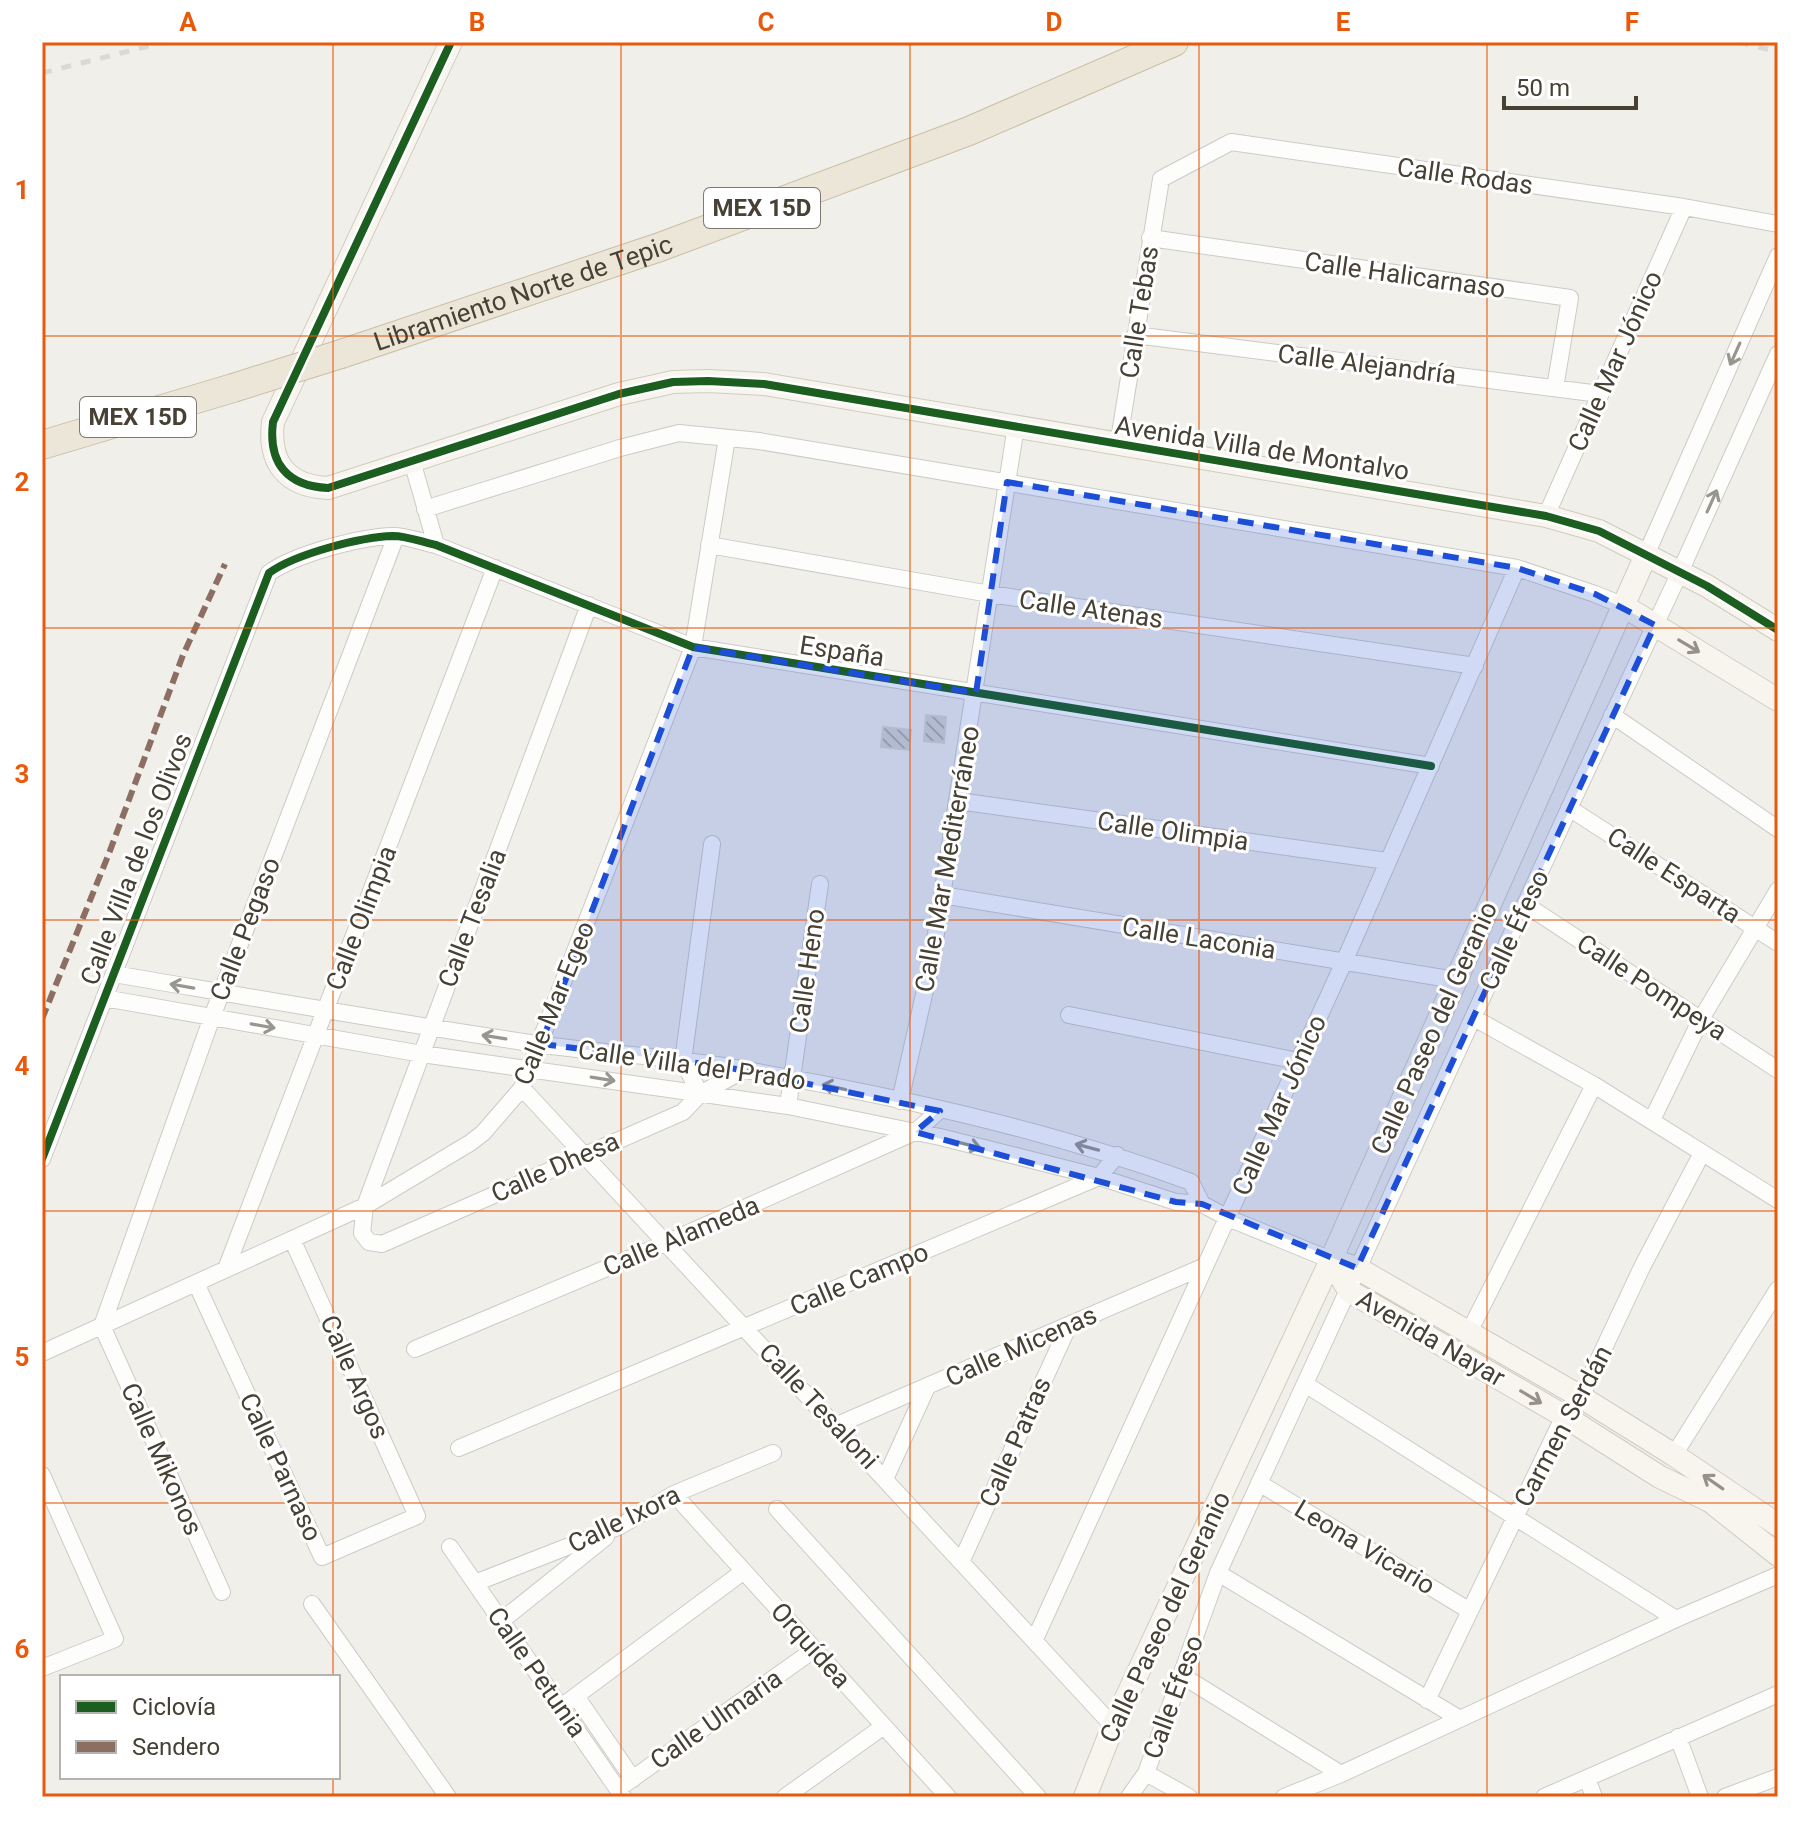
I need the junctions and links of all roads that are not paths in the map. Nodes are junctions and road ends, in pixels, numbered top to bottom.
1 (451, 42) edge
2 (1174, 42) edge
3 (1161, 179) joint
4 (1684, 207) junction
5 (1778, 224) edge
6 (1150, 238) junction
7 (1778, 256) edge
8 (1772, 286) edge
9 (1135, 335) junction
10 (1778, 354) edge
11 (1555, 388) junction
12 (1600, 394) junction
13 (1016, 426) junction
14 (727, 438) junction
15 (42, 445) edge
16 (1118, 446) junction
17 (412, 461) junction
18 (1007, 482) junction
19 (425, 509) junction
20 (1546, 516) junction
21 (396, 536) junction
22 (436, 545) junction
23 (709, 545) junction
24 (1646, 555) junction
25 (495, 568) junction
26 (1517, 568) junction
27 (1680, 572) junction
28 (269, 573) joint
29 (990, 594) junction
30 (589, 605) junction
31 (1622, 605) junction
32 (1655, 625) junction
33 (1777, 625) edge
34 (693, 647) junction
35 (1475, 666) junction
36 (976, 693) junction
37 (1778, 700) edge
38 (1612, 715) junction
39 (1431, 766) junction
40 (958, 801) junction
41 (1569, 808) junction
42 (1778, 829) edge
43 (712, 844) dead end
44 (1387, 861) junction
45 (820, 884) dead end
46 (1778, 890) edge
47 (942, 895) junction
48 (1526, 905) junction
49 (1754, 927) junction
50 (1778, 943) edge
51 (1344, 962) junction
52 (114, 974) junction
53 (1455, 980) junction
54 (221, 992) junction
55 (104, 998) junction
56 (326, 1010) junction
57 (1069, 1015) dead end
58 (212, 1017) junction
59 (1474, 1018) junction
60 (1701, 1019) junction
61 (431, 1028) junction
62 (316, 1036) junction
63 (541, 1044) junction
64 (422, 1054) junction
65 (683, 1061) junction
66 (1298, 1061) junction
67 (531, 1068) junction
68 (744, 1070) junction
69 (1778, 1070) edge
70 (792, 1078) junction
71 (1594, 1085) junction
72 (522, 1088) junction
73 (700, 1094) junction
74 (900, 1101) junction
75 (788, 1106) junction
76 (940, 1110) junction
77 (1652, 1120) junction
78 (915, 1132) junction
79 (1702, 1153) junction
80 (584, 1154) junction
81 (1117, 1155) junction
82 (42, 1159) edge
83 (1099, 1177) junction
84 (1778, 1200) edge
85 (1202, 1204) junction
86 (365, 1206) junction
87 (1228, 1218) junction
88 (362, 1233) joint
89 (292, 1239) junction
90 (666, 1243) junction
91 (1331, 1260) junction
92 (1205, 1266) junction
93 (1357, 1268) junction
94 (226, 1269) junction
95 (196, 1283) junction
96 (1778, 1289) edge
97 (1349, 1291) junction
98 (1069, 1325) junction
99 (102, 1326) junction
100 (745, 1328) junction
101 (1469, 1332) junction
102 (415, 1349) dead end
103 (42, 1353) edge
104 (1305, 1384) junction
105 (927, 1387) junction
106 (1581, 1397) junction
107 (1564, 1416) junction
108 (837, 1425) junction
109 (459, 1448) dead end
110 (773, 1453) dead end
111 (1674, 1455) junction
112 (42, 1475) edge
113 (886, 1477) junction
114 (1259, 1483) junction
115 (674, 1494) junction
116 (777, 1509) dead end
117 (417, 1516) joint
118 (1514, 1518) junction
119 (1778, 1525) edge
120 (620, 1526) junction
121 (450, 1547) dead end
122 (1776, 1549) edge
123 (962, 1560) junction
124 (744, 1571) junction
125 (1218, 1573) junction
126 (1778, 1575) edge
127 (475, 1583) junction
128 (222, 1592) dead end
129 (312, 1604) dead end
130 (1470, 1611) junction
131 (1676, 1619) junction
132 (501, 1621) junction
133 (1035, 1639) junction
134 (815, 1649) junction
135 (42, 1668) edge
136 (1181, 1675) junction
137 (1778, 1694) edge
138 (576, 1696) junction
139 (1427, 1700) junction
140 (561, 1707) junction
141 (1460, 1719) junction
142 (884, 1726) junction
143 (1113, 1726) junction
144 (1678, 1737) junction
145 (1146, 1773) junction
146 (1341, 1774) junction
147 (1778, 1777) edge
148 (1587, 1778) junction
149 (633, 1779) junction
150 (621, 1793) edge
151 (448, 1797) edge
152 (785, 1797) edge
153 (948, 1797) edge
154 (1038, 1797) edge
155 (1085, 1797) edge
156 (1129, 1797) edge
157 (1189, 1797) edge
158 (1284, 1797) edge
159 (1544, 1797) edge
160 (1594, 1797) edge
161 (1700, 1797) edge
162 (1725, 1797) edge

1 - 17 street, Avenida Villa de Montalvo
2 - 15 highway, Libramiento Norte de Tepic / MEX 15D, bridge
3 - 4 street, Calle Rodas
3 - 6 street, Calle Tebas
4 - 5 street, Calle Rodas
4 - 12 street, Calle Mar Jónico
6 - 9 street, Calle Tebas
6 - 11 street, Calle Halicarnaso
7 - 8 street, Calle Paseo del Geranio
8 -> 24 street, Calle Paseo del Geranio
9 - 11 street, Calle Alejandría
9 - 16 street, Calle Tebas
27 -> 10 street, Calle Éfeso
11 - 12 street, Calle Alejandría
12 - 20 street, Calle Mar Jónico
13 - 16 street, Avenida Villa de Montalvo
13 - 17 street, Avenida Villa de Montalvo
13 - 18 street, Calle Mar Mediterráneo
14 - 18 street
14 - 19 street
14 - 23 street, Calle Mar Egeo
16 - 20 street, Avenida Villa de Montalvo
17 - 19 street
18 - 26 street
18 - 29 street, Calle Mar Mediterráneo
19 - 22 street
20 - 24 street, Avenida Villa de Montalvo
21 - 22 street, España
21 - 28 street, España
21 - 54 street, Calle Pegaso
22 - 25 street, España
23 - 29 street, Calle Atenas
23 - 34 street, Calle Mar Egeo
24 - 27 street, Avenida Villa de Montalvo
24 - 31 street, Calle Paseo del Geranio
25 - 30 street, España
25 - 56 street, Calle Olimpia
26 - 31 street
26 - 35 street, Calle Mar Jónico
27 - 32 street, Calle Éfeso
27 - 33 street, Avenida Villa de Montalvo
28 - 52 street, Calle Villa de los Olivos
29 - 35 street, Calle Atenas
29 - 36 street, Calle Mar Mediterráneo
30 - 34 street, España
30 - 61 street, Calle Tesalia
31 - 32 street
31 - 53 street, Calle Paseo del Geranio
32 -> 37 street
32 - 38 street, Calle Éfeso
34 - 36 street, España
34 - 63 street, Calle Mar Egeo
35 - 39 street, Calle Mar Jónico
36 - 39 street, España
36 - 40 street, Calle Mar Mediterráneo
38 - 41 street, Calle Éfeso
38 - 42 street
39 - 44 street, Calle Mar Jónico
40 - 44 street, Calle Olimpia
40 - 47 street, Calle Mar Mediterráneo
41 - 48 street, Calle Éfeso
41 - 49 street, Calle Esparta
43 - 65 street
44 - 51 street, Calle Mar Jónico
45 - 70 street, Calle Heno
46 - 49 street
47 - 51 street, Calle Laconia
47 - 74 street, Calle Mar Mediterráneo
48 - 59 street, Calle Éfeso
48 - 60 street, Calle Pompeya
49 - 50 street, Calle Esparta
49 - 60 street
51 - 53 street, Calle Laconia
51 - 66 street, Calle Mar Jónico
54 -> 52 street, Calle Villa del Prado
52 - 55 street, Calle Villa de los Olivos
53 - 91 street, Calle Paseo del Geranio
54 - 56 street, Calle Villa del Prado
54 - 58 street, Calle Pegaso
55 - 58 street, Calle Villa del Prado
55 - 82 street, Calle Villa de los Olivos
56 - 61 street, Calle Villa del Prado
56 - 62 street, Calle Olimpia
57 - 66 street
58 -> 62 street, Calle Villa del Prado
58 - 99 street, Calle Pegaso
59 - 71 street
59 - 93 street, Calle Éfeso
60 - 69 street, Calle Pompeya
60 - 77 street
63 -> 61 street, Calle Villa del Prado
61 - 64 street, Calle Tesalia
62 - 64 street, Calle Villa del Prado
62 - 94 street, Calle Olimpia
63 - 65 street, Calle Villa del Prado
63 - 67 street, Calle Mar Egeo
64 - 67 street, Calle Villa del Prado
64 - 86 street, Calle Tesalia
65 - 68 street, Calle Villa del Prado
65 - 73 street
66 - 87 street, Calle Mar Jónico
67 - 72 street, Calle Mar Egeo
67 -> 73 street, Calle Villa del Prado
68 - 70 street, Calle Villa del Prado
68 - 73 street, Calle Dhesa
74 -> 70 street, Calle Villa del Prado
70 - 75 street, Calle Heno
71 - 77 street
71 - 101 street
72 - 80 street, Calle Tesaloni
72 - 86 street, Calle Mar Egeo
73 - 75 street, Calle Villa del Prado
73 - 80 street, Calle Dhesa
74 - 76 street, Calle Villa del Prado
75 - 78 street, Calle Villa del Prado
76 - 78 street, Calle Alameda
81 -> 76 street, Calle Villa del Prado
77 - 79 street
78 -> 83 street, Calle Villa del Prado
78 - 90 street, Calle Alameda
79 - 84 street
79 - 106 street, Carmen Serdán
80 - 88 street, Calle Dhesa
80 - 90 street, Calle Tesaloni
81 - 83 street, Calle Campo
81 - 85 street, Calle Villa del Prado
83 - 85 street, Calle Villa del Prado
83 - 100 street, Calle Campo
85 - 87 street, Calle Villa del Prado
86 - 88 street, Calle Tesalia
86 - 89 street, Calle Mar Egeo
87 - 91 street, Calle Villa del Prado
87 - 92 street, Calle Mar Jónico
89 - 94 street, Calle Mar Egeo
89 - 117 street, Calle Argos
90 - 100 street, Calle Tesaloni
90 - 102 street, Calle Alameda
91 - 93 street, Avenida Nayar
91 - 97 street, Avenida Nayar
91 - 143 street, Calle Paseo del Geranio
92 - 98 street, Calle Micenas
92 - 133 street, Calle Mar Jónico
93 - 97 street, Calle Éfeso
93 - 101 street, Avenida Nayar
94 - 95 street, Calle Mar Egeo
95 - 99 street, Calle Mar Egeo
95 - 117 street, Calle Parnaso
96 - 111 street
97 - 104 street, Calle Éfeso
97 -> 107 street, Avenida Nayar
98 - 105 street, Calle Micenas
98 - 123 street, Calle Patras
99 - 103 street, Calle Mar Egeo
99 - 128 street, Calle Mikonos
100 - 108 street, Calle Tesaloni
100 - 109 street, Calle Campo
101 - 106 street, Avenida Nayar
104 - 114 street, Calle Éfeso
104 - 118 street
105 - 108 street, Calle Micenas
105 - 113 street
106 - 107 street, Carmen Serdán
106 - 111 street, Avenida Nayar
107 - 118 street, Carmen Serdán
107 - 122 street, Avenida Nayar
108 - 113 street, Calle Tesaloni
110 - 115 street, Calle Ixora
119 -> 111 street, Avenida Nayar
112 - 135 street
113 - 123 street, Calle Tesaloni
114 - 125 street, Calle Éfeso
114 - 130 street, Leona Vicario
115 - 120 street, Calle Ixora
115 - 124 street, Orquídea
116 - 154 street
118 - 130 street, Carmen Serdán
118 - 131 street
120 - 127 street, Calle Ixora
120 - 132 street
121 - 127 street, Calle Petunia
123 - 133 street, Calle Tesaloni
124 - 134 street, Orquídea
124 - 138 street
125 - 136 street, Calle Éfeso
125 - 139 street
126 - 131 street
127 - 132 street, Calle Petunia
129 - 151 street
130 - 139 street, Carmen Serdán
131 - 141 street
132 - 140 street, Calle Petunia
133 - 143 street, Calle Tesaloni
134 - 142 street, Orquídea
134 - 149 street, Calle Ulmaria
136 - 145 street, Calle Éfeso
136 - 146 street
137 - 144 street
138 - 140 street
138 - 149 street
139 - 141 street
140 - 150 street, Calle Petunia
141 - 146 street
142 - 152 street
142 - 153 street, Orquídea
143 - 155 street, Calle Paseo del Geranio
144 - 148 street
144 - 161 street
145 - 156 street, Calle Paseo del Geranio
145 - 157 street
146 - 158 street
147 - 162 street
148 - 159 street
148 - 160 street
149 - 150 street, Calle Ulmaria

